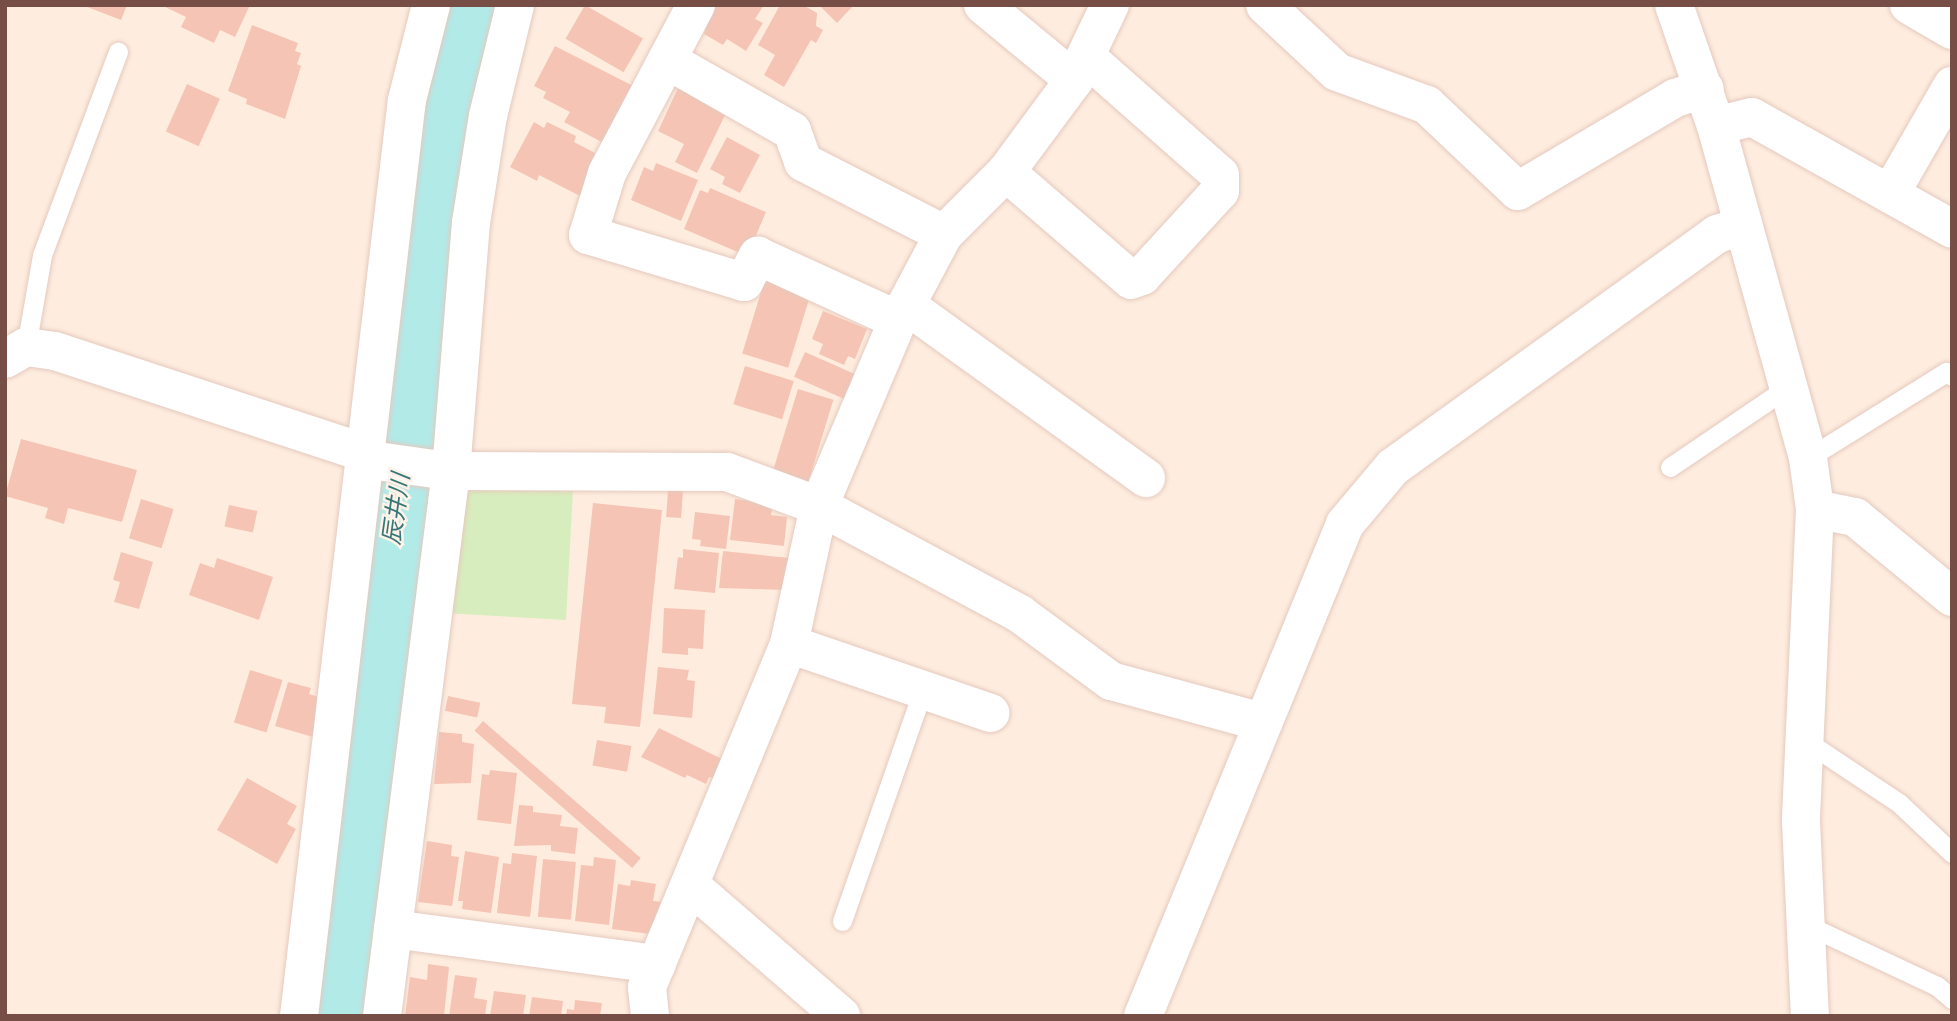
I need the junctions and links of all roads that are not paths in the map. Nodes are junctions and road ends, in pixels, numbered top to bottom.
1 (431, 5) edge
2 (515, 5) edge
3 (696, 5) edge
4 (983, 5) edge
5 (1111, 5) edge
6 (1265, 5) edge
7 (1674, 5) edge
8 (1909, 5) edge
9 (1952, 30) edge
10 (118, 52) dead end
11 (667, 60) junction
12 (1080, 69) junction
13 (1952, 86) edge
14 (1704, 89) junction
15 (1716, 126) junction
16 (1006, 172) junction
17 (1890, 194) junction
18 (1743, 226) junction
19 (1952, 229) edge
20 (944, 234) junction
21 (902, 313) junction
22 (16, 353) edge
23 (1952, 376) edge
24 (1791, 386) junction
25 (364, 457) junction
26 (1808, 458) junction
27 (1670, 467) dead end
28 (449, 471) junction
29 (1146, 478) dead end
30 (819, 506) junction
31 (1815, 509) junction
32 (1952, 597) edge
33 (789, 645) junction
34 (923, 690) junction
35 (990, 713) dead end
36 (1262, 722) junction
37 (1806, 741) junction
38 (1952, 853) edge
39 (690, 885) junction
40 (842, 921) dead end
41 (1805, 924) junction
42 (393, 929) junction
43 (657, 964) junction
44 (1952, 999) edge
45 (299, 1016) edge
46 (382, 1016) edge
47 (650, 1016) edge
48 (841, 1016) edge
49 (1143, 1016) edge
50 (1810, 1016) edge

1 - 25 street
2 - 28 street
3 - 11 street
4 - 12 street
5 - 12 street
6 - 14 street
7 - 14 street
8 - 9 street
10 - 22 lane
11 - 20 street
11 - 21 street
12 - 16 street
12 - 16 street
13 - 17 street
14 - 15 street
15 - 17 street
15 - 18 street
16 - 20 street
17 - 19 street
18 - 24 street
18 - 36 street
20 - 21 street
21 - 29 street
21 - 30 street
22 - 25 street
23 - 26 lane
24 - 26 street
24 - 27 lane
25 - 28 street
25 - 45 street
26 - 31 street
28 - 30 street
28 - 42 street
30 - 33 street
30 - 36 street
31 - 32 street
31 - 37 street
33 - 34 street
33 - 39 street
34 - 35 street
34 - 40 lane
36 - 49 street
37 - 38 lane
37 - 41 street
39 - 43 street
39 - 48 street
41 - 44 lane
41 - 50 street
42 - 43 street
42 - 46 street
43 - 47 street

